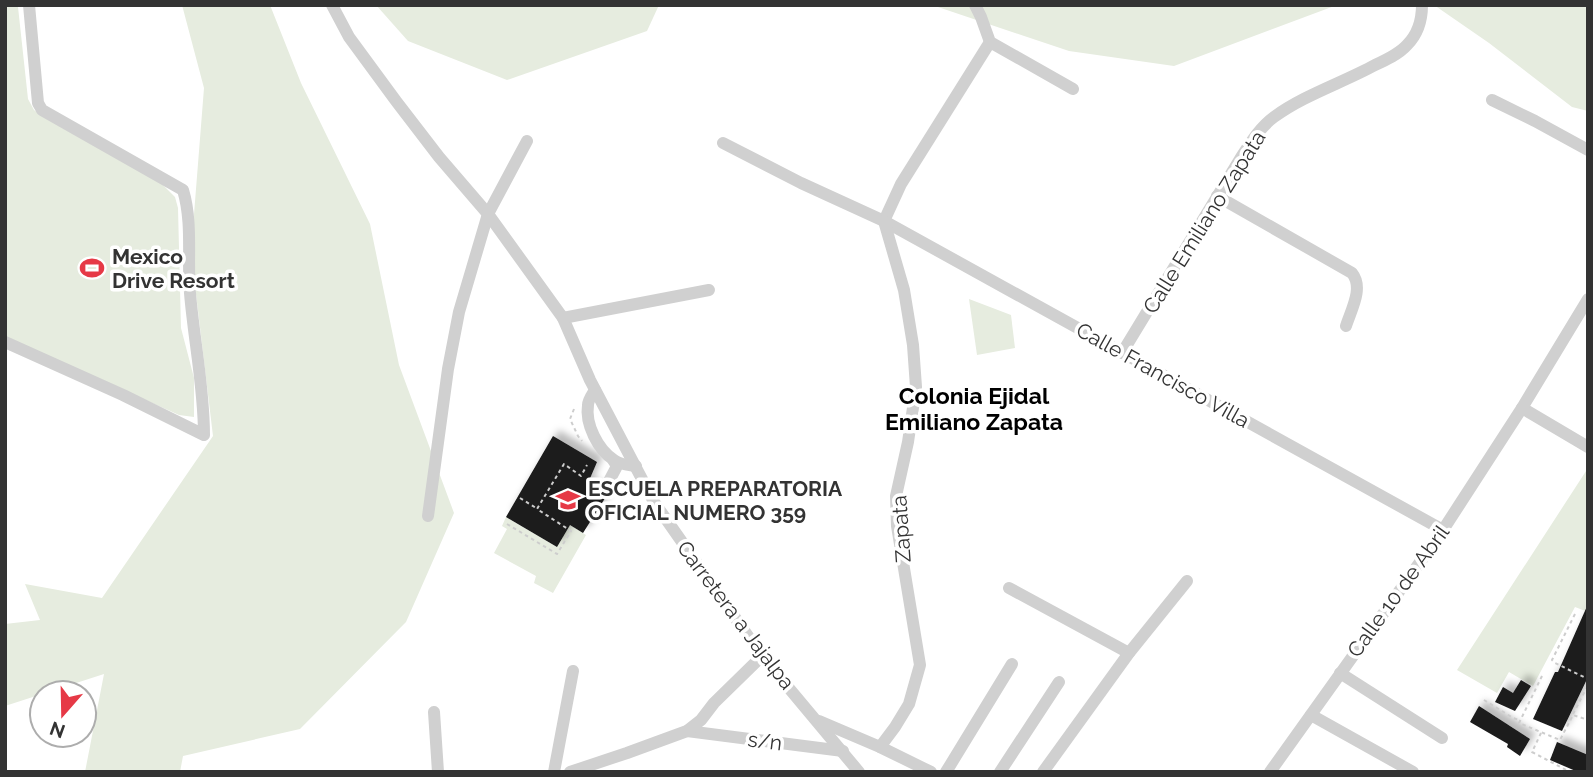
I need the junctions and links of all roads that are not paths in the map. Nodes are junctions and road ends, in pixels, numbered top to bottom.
1 (29, 5) edge
2 (332, 5) edge
3 (975, 5) edge
4 (1422, 5) edge
5 (990, 42) junction
6 (1073, 89) dead end
7 (1492, 100) dead end
8 (527, 141) dead end
9 (723, 143) dead end
10 (1588, 150) edge
11 (1217, 196) junction
12 (490, 216) junction
13 (884, 221) junction
14 (709, 290) dead end
15 (1588, 299) edge
16 (563, 318) junction
17 (1346, 326) dead end
18 (5, 342) edge
19 (1122, 353) junction
20 (596, 390) junction
21 (588, 402) junction
22 (1522, 408) junction
23 (579, 420) dead end
24 (1588, 447) edge
25 (613, 460) junction
26 (636, 466) junction
27 (607, 485) dead end
28 (428, 516) dead end
29 (1443, 530) junction
30 (1187, 581) dead end
31 (1009, 588) dead end
32 (1129, 653) junction
33 (762, 656) junction
34 (1012, 664) dead end
35 (573, 671) dead end
36 (1340, 673) junction
37 (1059, 682) dead end
38 (434, 712) dead end
39 (1311, 715) junction
40 (816, 719) junction
41 (687, 731) junction
42 (1442, 738) dead end
43 (880, 747) junction
44 (843, 751) junction
45 (438, 772) edge
46 (554, 772) edge
47 (570, 772) edge
48 (859, 772) edge
49 (932, 772) edge
50 (946, 772) edge
51 (1000, 772) edge
52 (1043, 772) edge
53 (1270, 772) edge
54 (1413, 772) edge

1 - 18 street
2 - 12 street, Carretera a Jajalpa
3 - 5 street
4 - 11 street, Calle Emiliano Zapata
5 - 6 street
5 - 13 street
7 - 10 street
8 - 12 street
9 - 13 street, Calle Francisco Villa
11 - 17 street
11 - 19 street, Calle Emiliano Zapata
12 - 16 street, Carretera a Jajalpa
12 - 28 street
13 - 19 street, Calle Francisco Villa
13 - 43 street, Zapata
14 - 16 street
15 - 22 street, Calle 10 de Abril
16 - 20 street, Carretera a Jajalpa
19 - 29 street, Calle Francisco Villa
20 - 21 street
20 - 26 street, Carretera a Jajalpa
21 - 23 street
21 - 25 street
22 - 24 street
22 - 29 street, Calle 10 de Abril
25 - 26 street
25 - 27 street
26 - 33 street, Carretera a Jajalpa
29 - 36 street, Calle 10 de Abril
30 - 32 street
31 - 32 street
32 - 52 street
33 - 40 street, Carretera a Jajalpa
33 - 41 street
34 - 50 street
35 - 46 street
36 - 39 street, Calle 10 de Abril
36 - 42 street
37 - 51 street
38 - 45 street
39 - 53 street, Calle 10 de Abril
39 - 54 street
40 - 43 street, Carretera a Jajalpa
40 - 44 street
41 - 44 street, s/n
41 - 47 street
43 - 49 street, Carretera a Jajalpa
44 - 48 street

